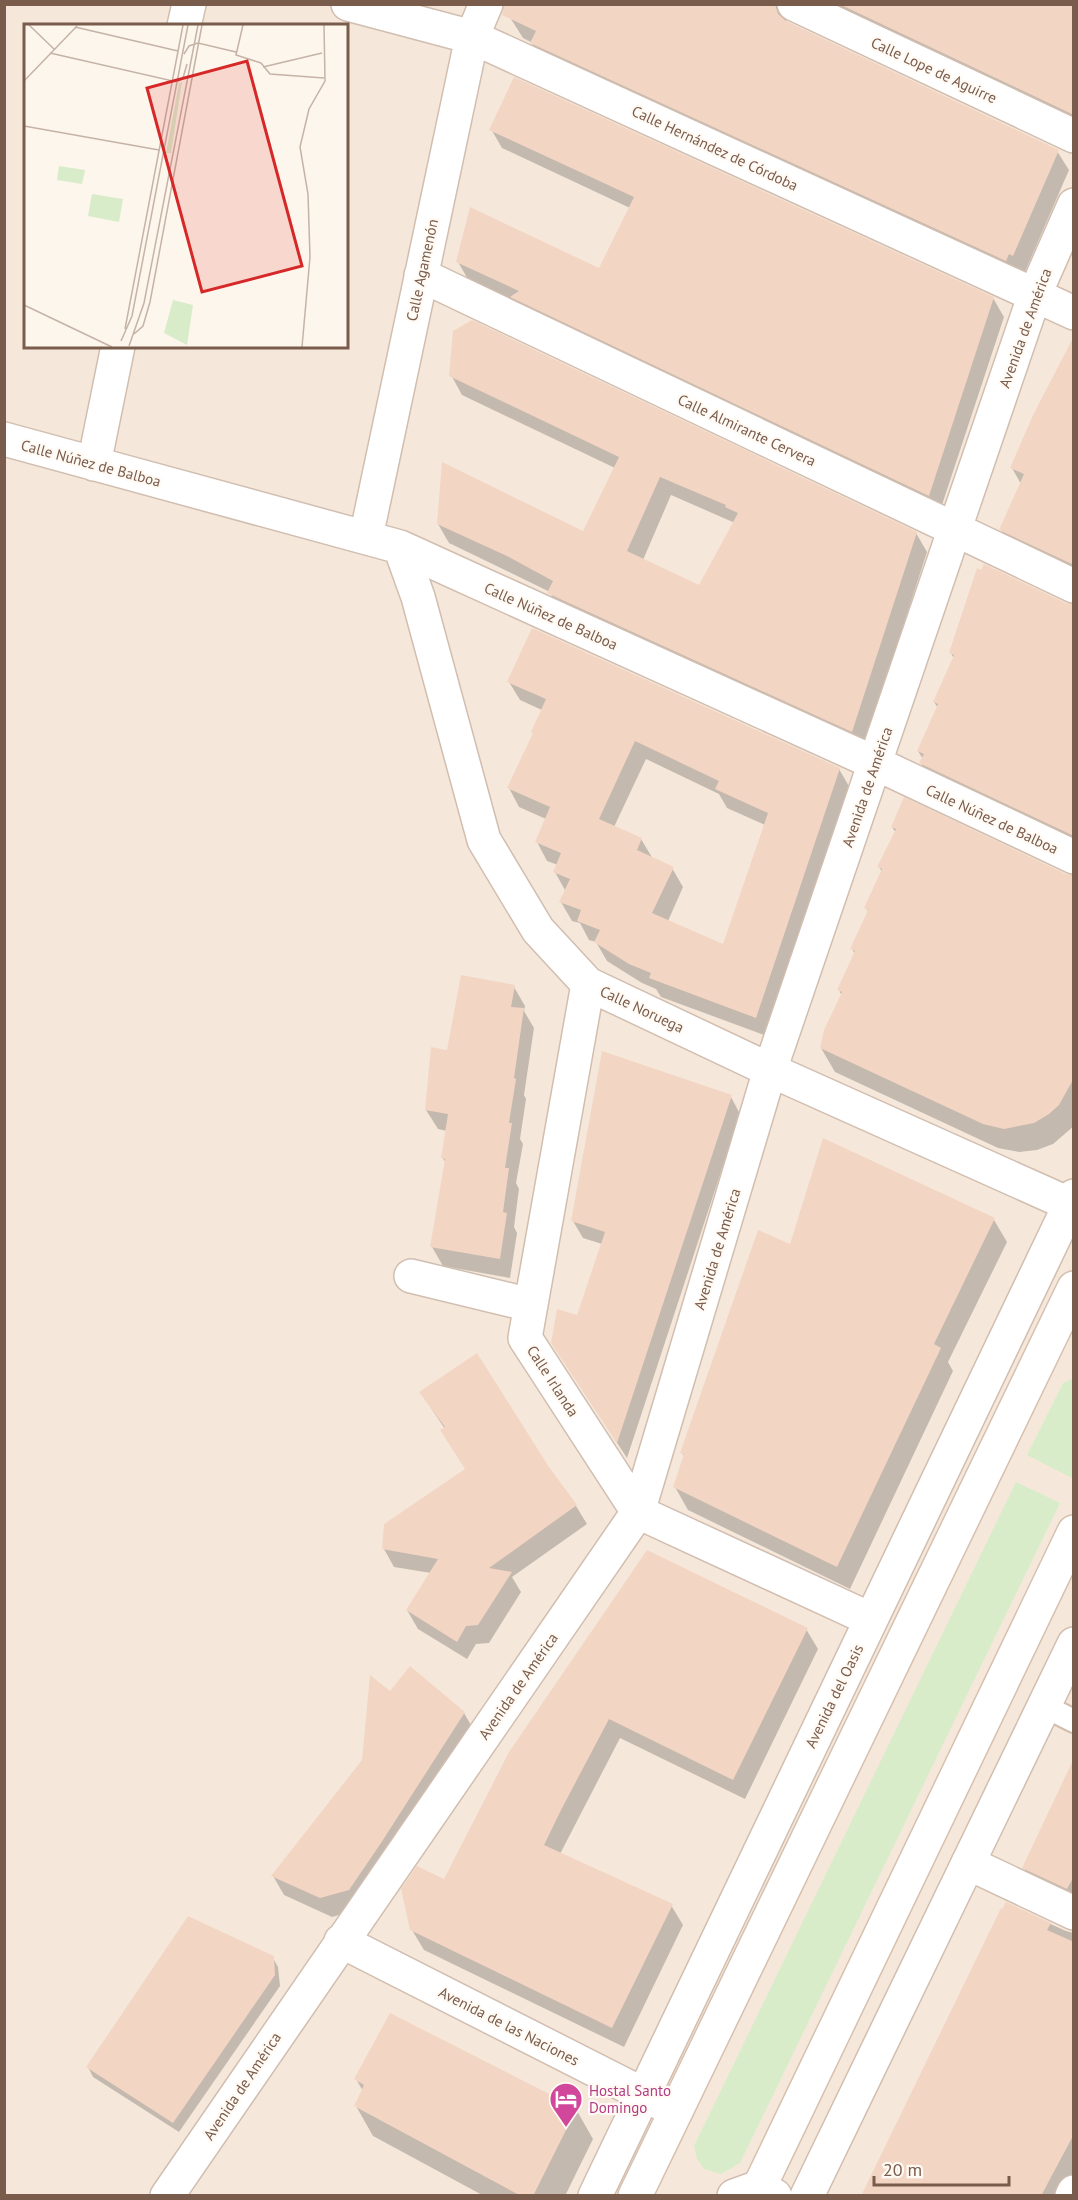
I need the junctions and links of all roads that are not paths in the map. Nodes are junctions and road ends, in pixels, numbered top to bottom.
1 (189, 4) edge
2 (348, 4) edge
3 (486, 4) edge
4 (794, 4) edge
5 (184, 24) edge
6 (472, 37) junction
7 (1074, 136) edge
8 (1074, 205) edge
9 (421, 275) junction
10 (1035, 294) junction
11 (1074, 313) edge
12 (118, 348) edge
13 (4, 439) edge
14 (94, 464) junction
15 (956, 529) junction
16 (366, 537) junction
17 (400, 547) junction
18 (1074, 586) edge
19 (875, 763) junction
20 (1074, 857) edge
21 (588, 984) junction
22 (770, 1070) junction
23 (1072, 1200) edge
24 (1043, 1259) junction
25 (411, 1276) dead end
26 (531, 1305) junction
27 (1070, 1308) edge
28 (638, 1512) junction
29 (1074, 1532) edge
30 (870, 1619) junction
31 (1074, 1644) edge
32 (1044, 1706) junction
33 (1074, 1720) edge
34 (968, 1863) junction
35 (1074, 1913) edge
36 (341, 1941) junction
37 (643, 2094) junction
38 (676, 2111) junction
39 (756, 2193) edge
40 (167, 2196) edge
41 (595, 2196) edge
42 (635, 2196) edge
43 (807, 2196) edge

1 - 5 street
2 - 6 street, Calle Hernández de Córdoba
3 - 6 street, Calle Agamenón
4 - 7 street, Calle Lope de Aguirre
6 - 9 street, Calle Agamenón
6 - 10 street, Calle Hernández de Córdoba
8 - 10 street, Avenida de América
9 - 15 street, Calle Almirante Cervera
9 - 16 street, Calle Agamenón
10 - 11 street, Calle Hernández de Córdoba
10 - 15 street, Avenida de América
12 - 14 street
13 - 14 street, Calle Núñez de Balboa
14 - 16 street, Calle Núñez de Balboa
15 - 18 street, Calle Almirante Cervera
15 - 19 street, Avenida de América
16 - 17 street, Calle Núñez de Balboa
17 - 19 street, Calle Núñez de Balboa
17 - 21 street, Calle Noruega
19 - 20 street, Calle Núñez de Balboa
19 - 22 street, Avenida de América
21 - 22 street, Calle Noruega
21 - 26 street, Calle Irlanda
22 - 23 street, Calle Noruega
22 - 28 street, Avenida de América
23 - 24 street, Avenida del Oasis
24 - 27 street
24 - 30 street, Avenida del Oasis
25 - 26 street
26 - 28 street, Calle Irlanda
27 - 38 street
28 - 30 street
28 - 36 street, Avenida de América
29 - 39 street
30 - 37 street, Avenida del Oasis
31 - 32 street
32 - 33 lane
32 - 34 street
34 - 35 street
34 - 43 street
36 - 37 street, Avenida de las Naciones
36 - 40 street, Avenida de América
37 - 38 street, Avenida de las Naciones
37 - 41 street, Avenida del Oasis
38 - 42 street

